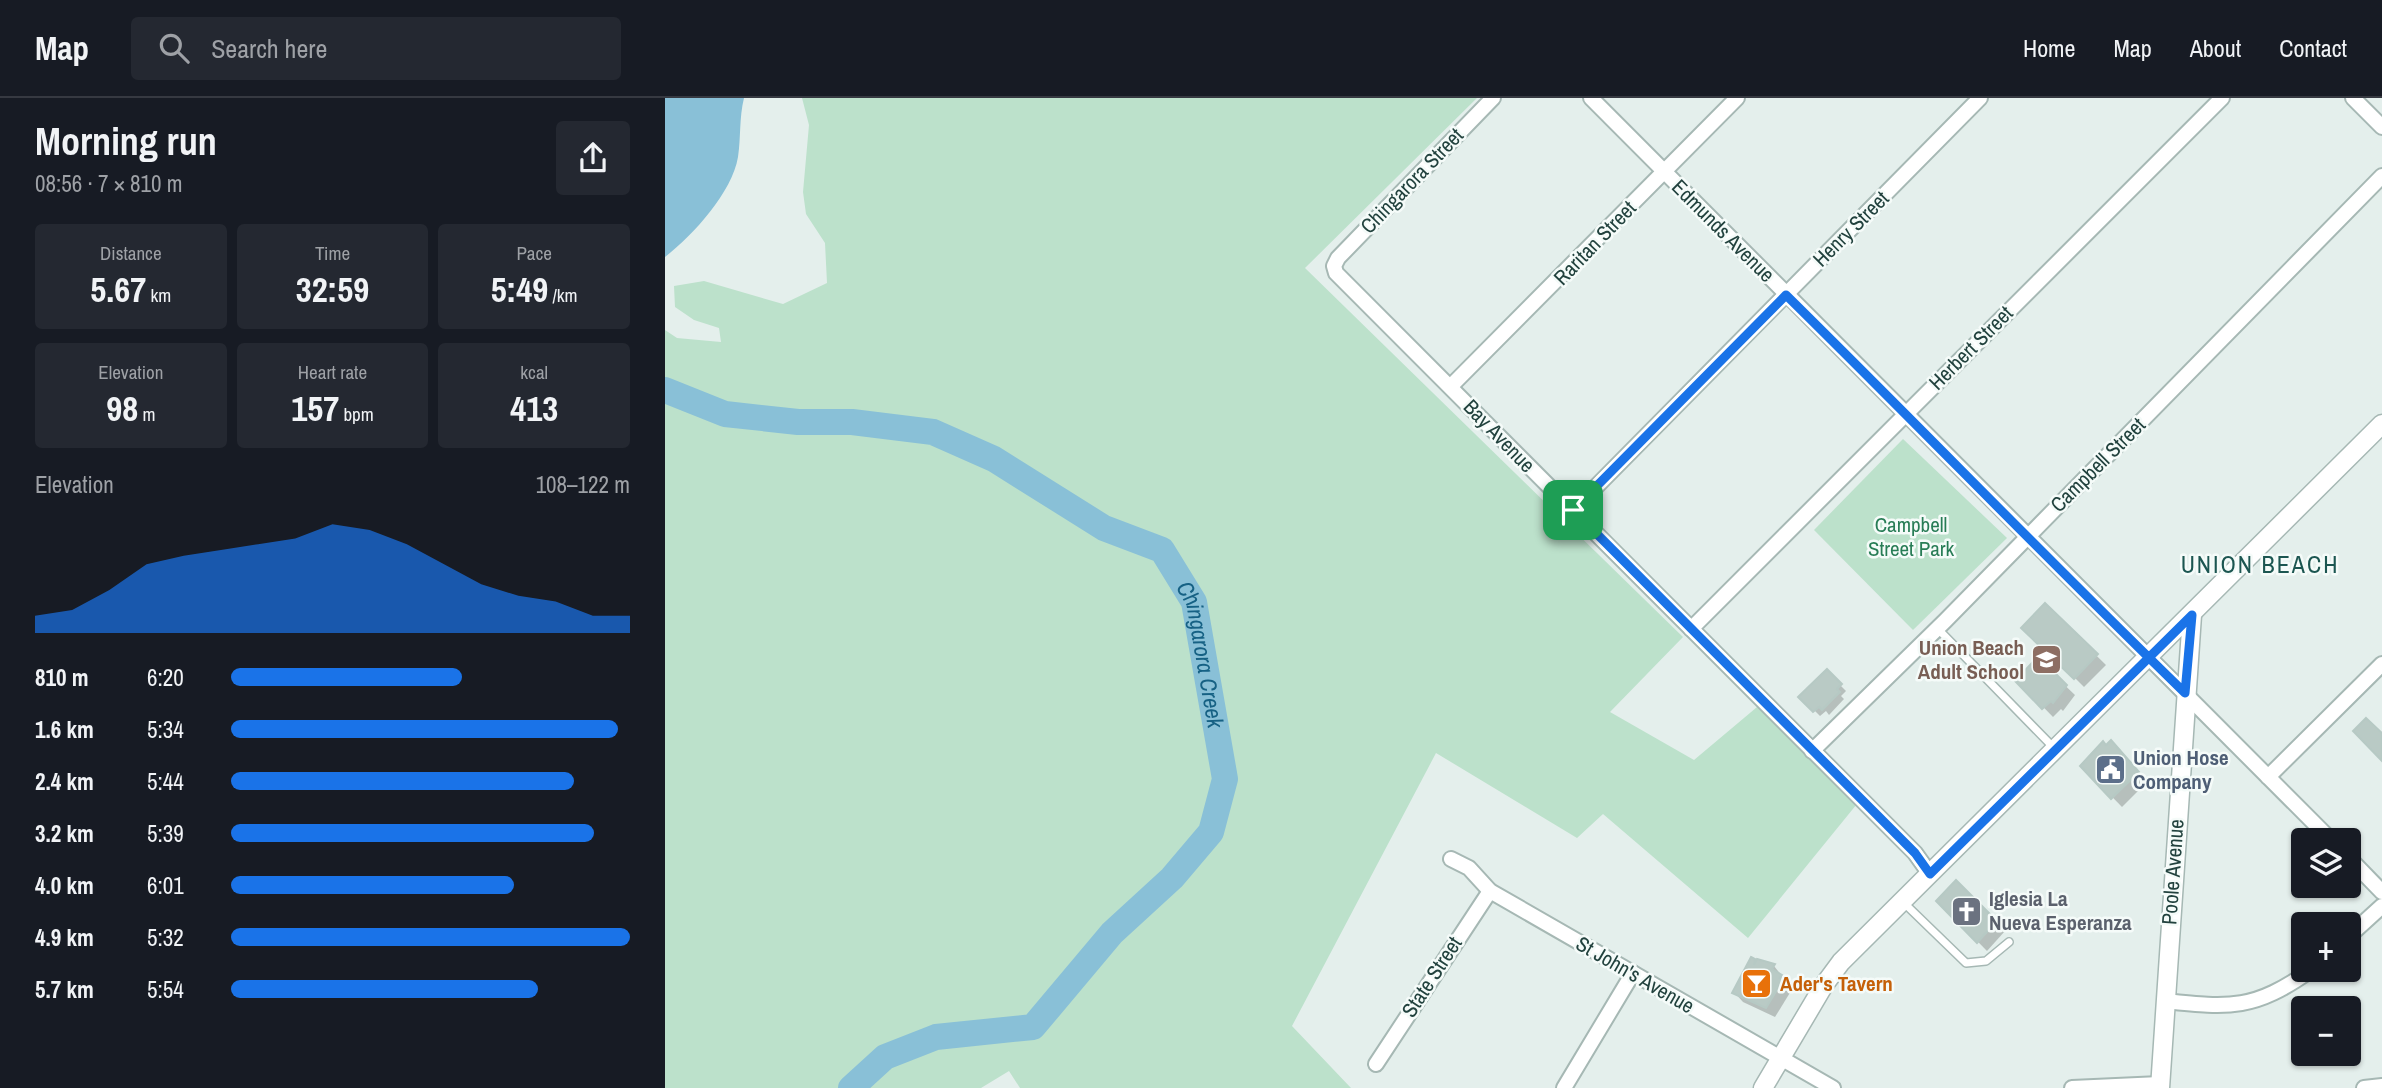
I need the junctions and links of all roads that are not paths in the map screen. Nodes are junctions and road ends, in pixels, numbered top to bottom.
1 (1493, 98) edge
2 (1591, 98) edge
3 (1737, 98) edge
4 (1980, 98) edge
5 (2223, 98) edge
6 (2353, 98) edge
7 (2382, 127) edge
8 (1664, 172) junction
9 (2382, 176) edge
10 (1334, 266) joint
11 (1786, 295) junction
12 (1451, 386) junction
13 (1906, 413) junction
14 (2382, 424) edge
15 (1573, 510) junction
16 (2028, 537) junction
17 (2192, 615) junction
18 (1937, 628) junction
19 (1691, 629) junction
20 (2148, 657) junction
21 (2382, 664) edge
22 (2185, 693) junction
23 (2056, 749) junction
24 (1812, 751) junction
25 (2268, 777) junction
26 (2318, 828) edge
27 (1451, 859) dead end
28 (2361, 870) edge
29 (1930, 874) junction
30 (1490, 891) junction
31 (2382, 892) edge
32 (1902, 901) junction
33 (2382, 906) edge
34 (2361, 925) edge
35 (2010, 942) dead end
36 (1633, 973) junction
37 (2293, 982) edge
38 (2165, 1002) junction
39 (1780, 1058) junction
40 (1376, 1064) dead end
41 (2160, 1086) edge
42 (2382, 1086) edge
43 (1564, 1088) edge
44 (1763, 1088) edge
45 (1833, 1088) edge
46 (2073, 1088) edge
47 (2364, 1088) edge

1 - 10 street, Chingarora Street
2 - 8 street, Edmunds Avenue
3 - 8 street, Raritan Street
4 - 11 street, Henry Street
5 - 13 street, Herbert Street
6 - 7 street
8 - 11 street, Edmunds Avenue
8 - 12 street, Raritan Street
9 - 16 street, Campbell Street
10 - 12 street, Bay Avenue
11 - 13 street, Edmunds Avenue
11 - 15 street, Henry Street
12 - 15 street, Bay Avenue
13 - 16 street, Edmunds Avenue
13 - 19 street, Herbert Street
14 - 17 street
15 - 19 street, Bay Avenue
16 - 18 street, Campbell Street
16 - 20 street, Edmunds Avenue
17 - 20 street
17 - 22 street, Poole Avenue
18 - 23 lane
18 - 24 street, Campbell Street
19 - 24 street, Bay Avenue
20 - 22 street, Edmunds Avenue
20 - 23 street
21 - 25 street
22 - 25 street, Edmunds Avenue
22 - 38 street, Poole Avenue
23 - 29 street
24 - 29 street, Bay Avenue
25 - 26 street, Edmunds Avenue
27 - 30 street, St John's Avenue
28 - 31 street
29 - 32 street
30 - 36 street, St John's Avenue
30 - 40 street, State Street
32 - 35 lane
32 - 39 street
33 - 34 street
36 - 39 street, St John's Avenue
36 - 43 street
37 - 38 street
38 - 41 street, Poole Avenue
39 - 44 street
39 - 45 street, St John's Avenue
41 - 46 street
42 - 47 street

